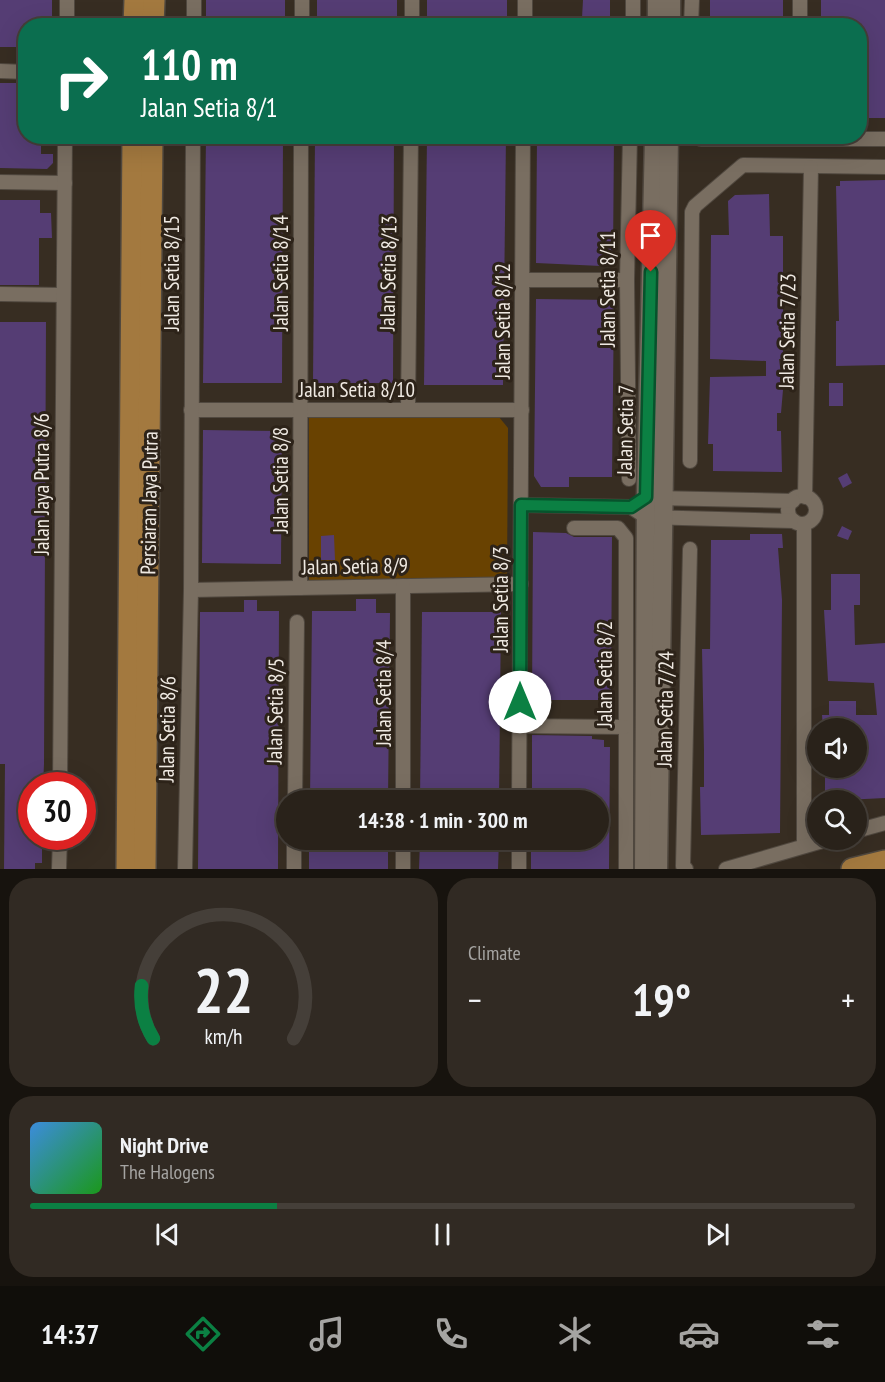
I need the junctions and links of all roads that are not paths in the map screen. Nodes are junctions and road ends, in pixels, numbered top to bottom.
1 (67, 0) edge
2 (135, 0) edge
3 (154, 0) edge
4 (194, 0) edge
5 (302, 0) edge
6 (412, 0) edge
7 (525, 0) edge
8 (633, 0) edge
9 (657, 0) edge
10 (671, 0) edge
11 (692, 0) edge
12 (800, 0) edge
13 (67, 18) edge
14 (134, 18) edge
15 (153, 18) edge
16 (194, 18) edge
17 (302, 18) edge
18 (412, 18) edge
19 (525, 18) edge
20 (633, 18) edge
21 (657, 18) edge
22 (671, 18) edge
23 (691, 18) edge
24 (800, 18) edge
25 (0, 71) edge
26 (18, 72) edge
27 (867, 139) edge
28 (885, 139) edge
29 (65, 144) edge
30 (133, 144) edge
31 (152, 144) edge
32 (193, 144) edge
33 (300, 144) edge
34 (411, 144) edge
35 (523, 144) edge
36 (630, 144) edge
37 (654, 144) edge
38 (669, 144) edge
39 (811, 167) junction
40 (885, 167) edge
41 (0, 183) edge
42 (65, 183) junction
43 (523, 280) junction
44 (627, 280) junction
45 (0, 294) edge
46 (63, 295) junction
47 (191, 410) junction
48 (301, 410) junction
49 (408, 410) junction
50 (522, 410) junction
51 (690, 461) dead end
52 (629, 479) dead end
53 (698, 498) junction
54 (799, 499) junction
55 (521, 505) junction
56 (650, 507) junction
57 (699, 518) junction
58 (799, 523) junction
59 (574, 528) dead end
60 (690, 549) dead end
61 (521, 584) junction
62 (404, 586) junction
63 (300, 588) junction
64 (191, 590) junction
65 (297, 622) dead end
66 (520, 726) junction
67 (624, 727) junction
68 (60, 772) edge
69 (295, 790) edge
70 (403, 790) edge
71 (519, 790) edge
72 (885, 823) edge
73 (867, 828) edge
74 (807, 845) edge
75 (804, 846) junction
76 (60, 850) edge
77 (294, 850) edge
78 (403, 850) edge
79 (519, 850) edge
80 (885, 861) edge
81 (59, 869) edge
82 (127, 869) edge
83 (145, 869) edge
84 (185, 869) edge
85 (294, 869) edge
86 (403, 869) edge
87 (519, 869) edge
88 (626, 869) edge
89 (644, 869) edge
90 (658, 869) edge
91 (686, 869) edge
92 (726, 869) edge
93 (852, 869) edge

1 - 13 street
2 - 14 main road
3 - 15 main road
4 - 16 street
5 - 17 street
6 - 18 street
7 - 19 street
8 - 20 street
9 - 21 street
10 - 22 street
11 - 23 street
12 - 24 street
25 - 26 street
27 - 28 street
29 - 42 street, Jalan Jaya Putra 8/6
30 - 82 main road, Persiaran Jaya Putra
31 - 83 main road, Persiaran Jaya Putra
32 - 47 street, Jalan Setia 8/15
33 - 48 street, Jalan Setia 8/14
34 - 49 street, Jalan Setia 8/13
35 - 43 street, Jalan Setia 8/12
36 - 44 street, Jalan Setia 8/11
37 - 56 street, Jalan Setia 7
38 - 56 street, Jalan Setia 7
39 - 40 street
39 - 51 street
39 - 54 street, Jalan Setia 7/23
41 - 42 street
42 - 46 street, Jalan Jaya Putra 8/6
43 - 44 street
43 - 50 street, Jalan Setia 8/12
44 - 52 street, Jalan Setia 8/11
45 - 46 street
46 - 68 street, Jalan Jaya Putra 8/6
47 - 48 street, Jalan Setia 8/10
47 - 64 street, Jalan Setia 8/15
48 - 49 street, Jalan Setia 8/10
48 - 63 street, Jalan Setia 8/8
49 - 50 street, Jalan Setia 8/10
50 - 55 street, Jalan Setia 8/12
53 - 54 street
53 - 56 street
53 - 57 street
54 - 58 street
54 - 58 street
55 - 56 street
55 - 61 street, Jalan Setia 8/3
56 - 57 street
56 - 89 street, Jalan Setia 7
56 - 90 street, Jalan Setia 7
57 - 58 street
58 - 75 street
59 - 67 street, Jalan Setia 8/2
60 - 91 street, Jalan Setia 7/24
61 - 62 street, Jalan Setia 8/9
61 - 66 street, Jalan Setia 8/3
62 - 63 street, Jalan Setia 8/9
62 - 70 street, Jalan Setia 8/4
63 - 64 street, Jalan Setia 8/9
64 - 84 street, Jalan Setia 8/6
65 - 69 street, Jalan Setia 8/5
66 - 67 street
66 - 71 street, Jalan Setia 8/3
67 - 88 street, Jalan Setia 8/2
72 - 73 street
74 - 75 street
75 - 92 street
76 - 81 street
77 - 85 street
78 - 86 street
79 - 87 street
80 - 93 main road

